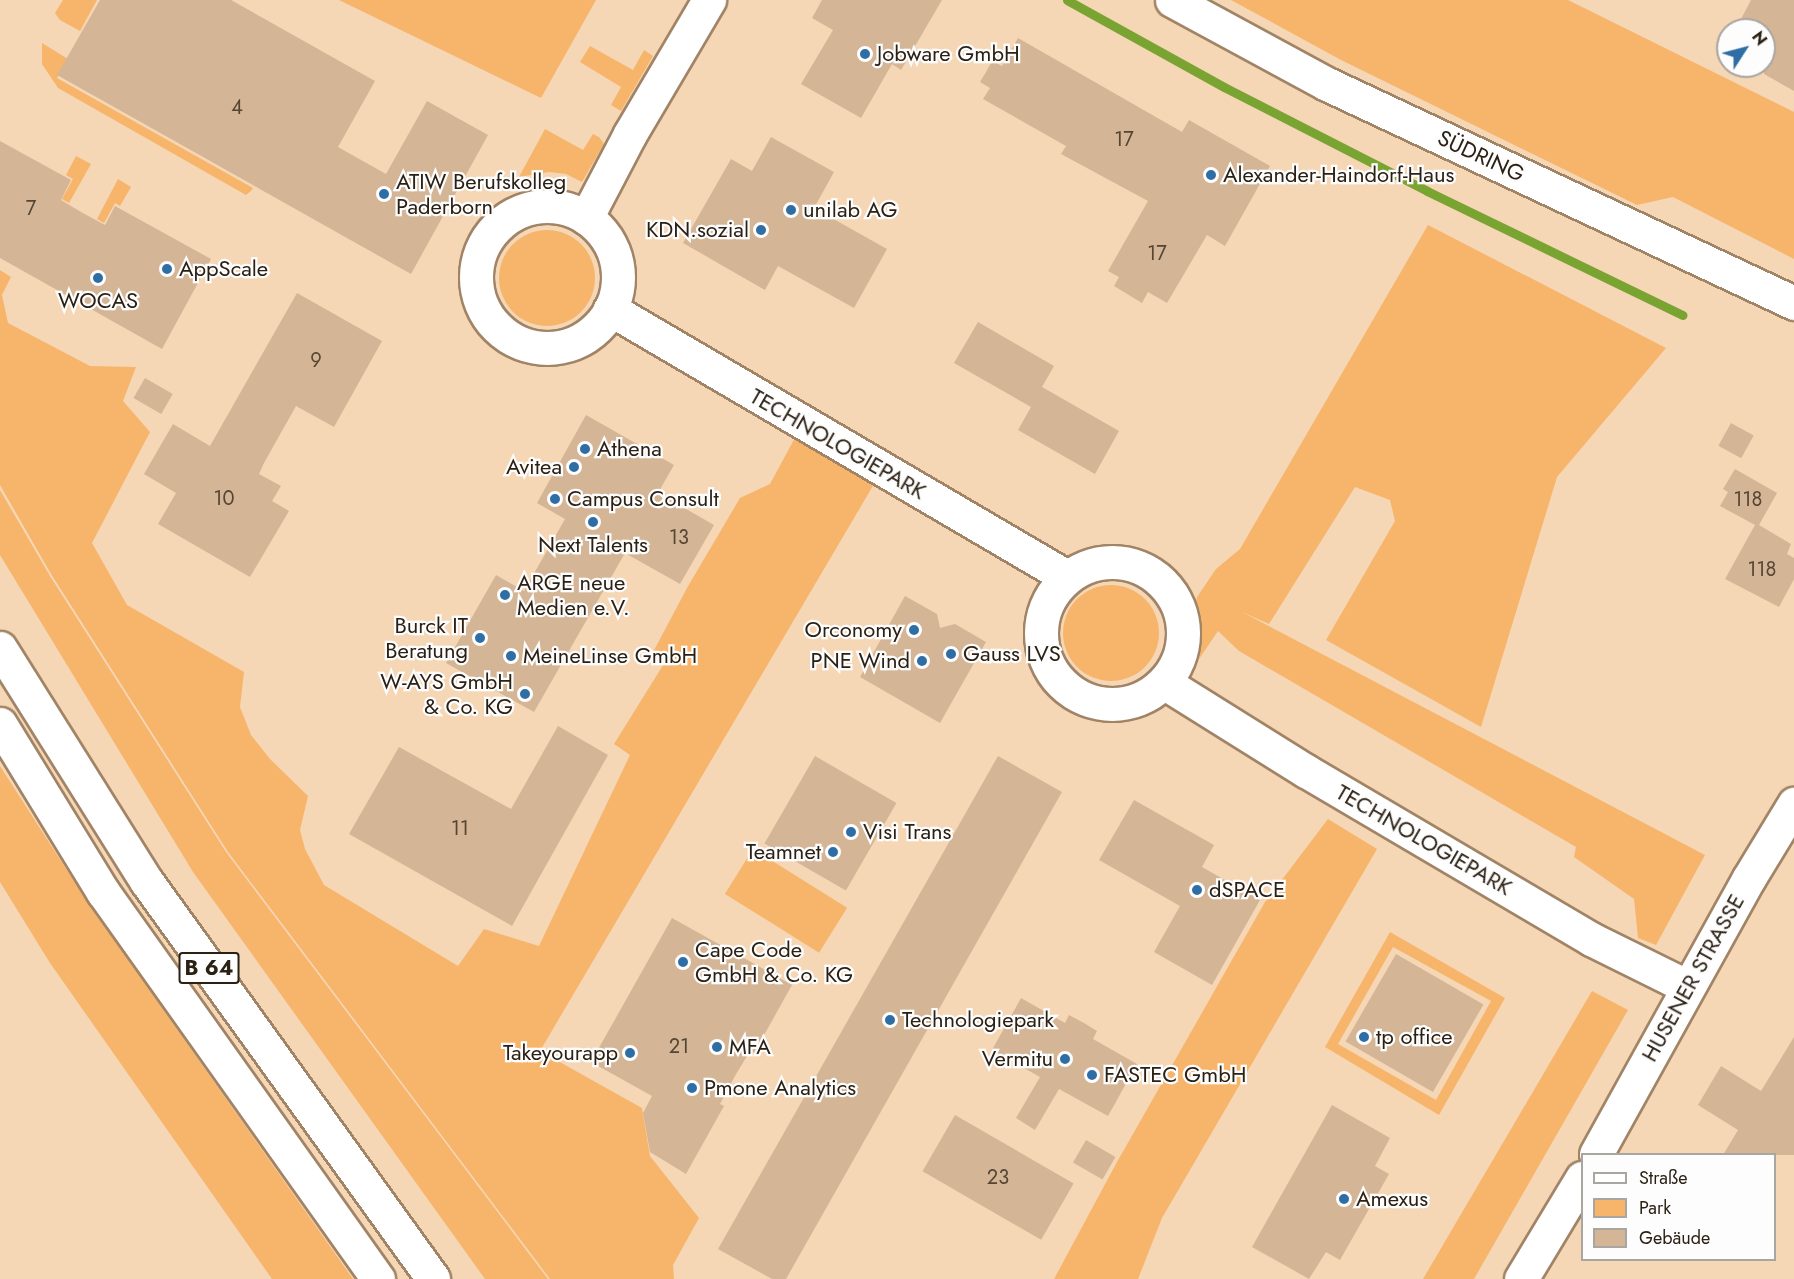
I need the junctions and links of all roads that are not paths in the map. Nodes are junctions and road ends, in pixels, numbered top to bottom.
1 (709, 0) edge
2 (1172, 0) edge
3 (586, 218) junction
4 (1794, 303) edge
5 (610, 309) junction
6 (1067, 577) junction
7 (0, 648) edge
8 (1165, 683) junction
9 (0, 724) edge
10 (1794, 804) edge
11 (1688, 987) junction
12 (1597, 1153) edge
13 (1581, 1180) edge
14 (378, 1279) edge
15 (433, 1279) edge
16 (1521, 1279) edge

1 - 3 main road
2 - 4 main road, SÜDRING
3 - 5 main road
3 - 5 main road
5 - 6 main road, TECHNOLOGIEPARK
6 - 8 main road
6 - 8 main road
7 - 15 main road, B 64
8 - 11 main road, TECHNOLOGIEPARK
9 - 14 main road, B 64
10 - 11 main road, HUSENER STRASSE
11 - 12 main road, HUSENER STRASSE
13 - 16 main road

